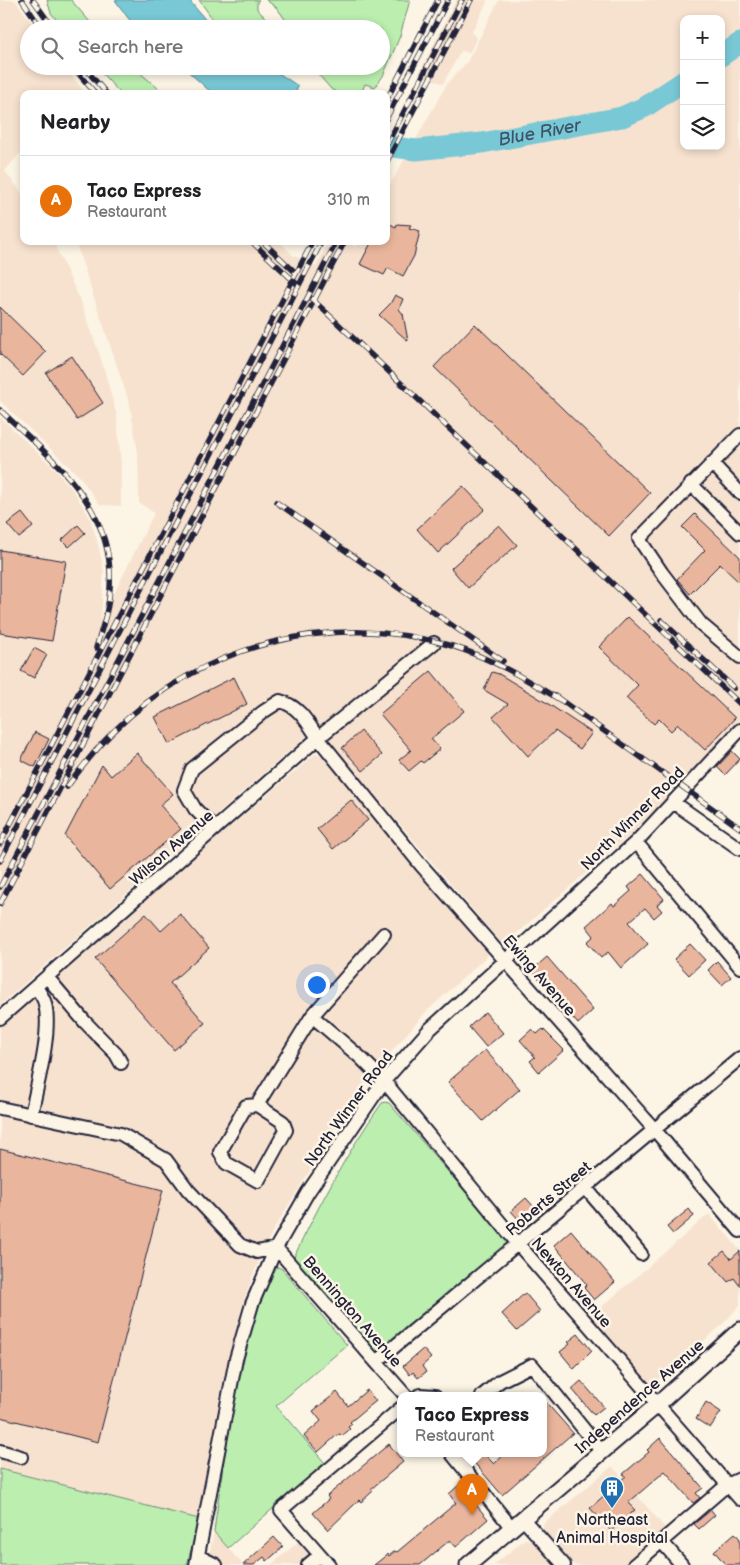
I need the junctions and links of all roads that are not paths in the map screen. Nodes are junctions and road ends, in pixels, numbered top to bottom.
1 (737, 443) edge
2 (712, 463) junction
3 (691, 484) junction
4 (740, 493) edge
5 (740, 533) edge
6 (434, 643) dead end
7 (740, 657) edge
8 (740, 730) edge
9 (318, 738) junction
10 (673, 802) junction
11 (215, 829) junction
12 (636, 842) junction
13 (740, 849) edge
14 (384, 934) dead end
15 (505, 959) junction
16 (740, 967) edge
17 (47, 977) junction
18 (36, 987) junction
19 (312, 1016) junction
20 (0, 1018) edge
21 (740, 1058) edge
22 (121, 1063) dead end
23 (384, 1081) junction
24 (257, 1105) junction
25 (0, 1108) edge
26 (32, 1115) junction
27 (654, 1129) junction
28 (585, 1187) junction
29 (740, 1231) edge
30 (518, 1244) junction
31 (276, 1248) junction
32 (641, 1254) dead end
33 (740, 1330) edge
34 (376, 1362) junction
35 (402, 1392) edge
36 (487, 1392) edge
37 (657, 1405) junction
38 (397, 1411) edge
39 (0, 1451) edge
40 (602, 1452) junction
41 (20, 1457) dead end
42 (455, 1457) edge
43 (740, 1479) edge
44 (727, 1485) junction
45 (740, 1499) edge
46 (517, 1523) junction
47 (662, 1542) junction
48 (197, 1560) edge
49 (324, 1560) edge
50 (216, 1565) edge
51 (308, 1565) edge
52 (468, 1565) edge
53 (564, 1565) edge
54 (634, 1565) edge
55 (682, 1565) edge

1 - 2 street
2 - 3 street
2 - 4 street
3 - 5 street
3 - 7 street
6 - 9 street, Wilson Avenue
8 - 10 street, North Winner Road
9 - 11 street, Wilson Avenue
9 - 11 street, Ewing Avenue
9 - 15 street, Ewing Avenue
10 - 12 street, North Winner Road
10 - 13 street
11 - 17 street, Wilson Avenue
12 - 15 street, North Winner Road
12 - 16 street
14 - 19 street
15 - 23 street, North Winner Road
15 - 27 street, Ewing Avenue
17 - 18 street, Wilson Avenue
17 - 22 street
18 - 20 street, Wilson Avenue
18 - 26 street
19 - 23 street, Newton Avenue
19 - 24 street
21 - 27 street, Roberts Street
23 - 30 street, Newton Avenue
23 - 31 street, North Winner Road
24 - 24 street
25 - 26 street
26 - 31 street
27 - 28 street, Roberts Street
27 - 29 street, Ewing Avenue
28 - 30 street, Roberts Street
28 - 32 street
30 - 34 street, Roberts Street
30 - 37 street, Newton Avenue
31 - 34 street, Bennington Avenue
31 - 48 street, North Winner Road
33 - 37 main road, Independence Avenue
34 - 35 street, Bennington Avenue
36 - 40 street
37 - 40 main road, Independence Avenue
37 - 44 street, Newton Avenue
38 - 49 street
39 - 41 street
40 - 46 main road, Independence Avenue
42 - 46 street
43 - 44 street
44 - 45 street, Newton Avenue
44 - 47 street
46 - 52 main road, Independence Avenue
46 - 53 street
47 - 54 street
47 - 55 street
48 - 50 street
49 - 51 street

